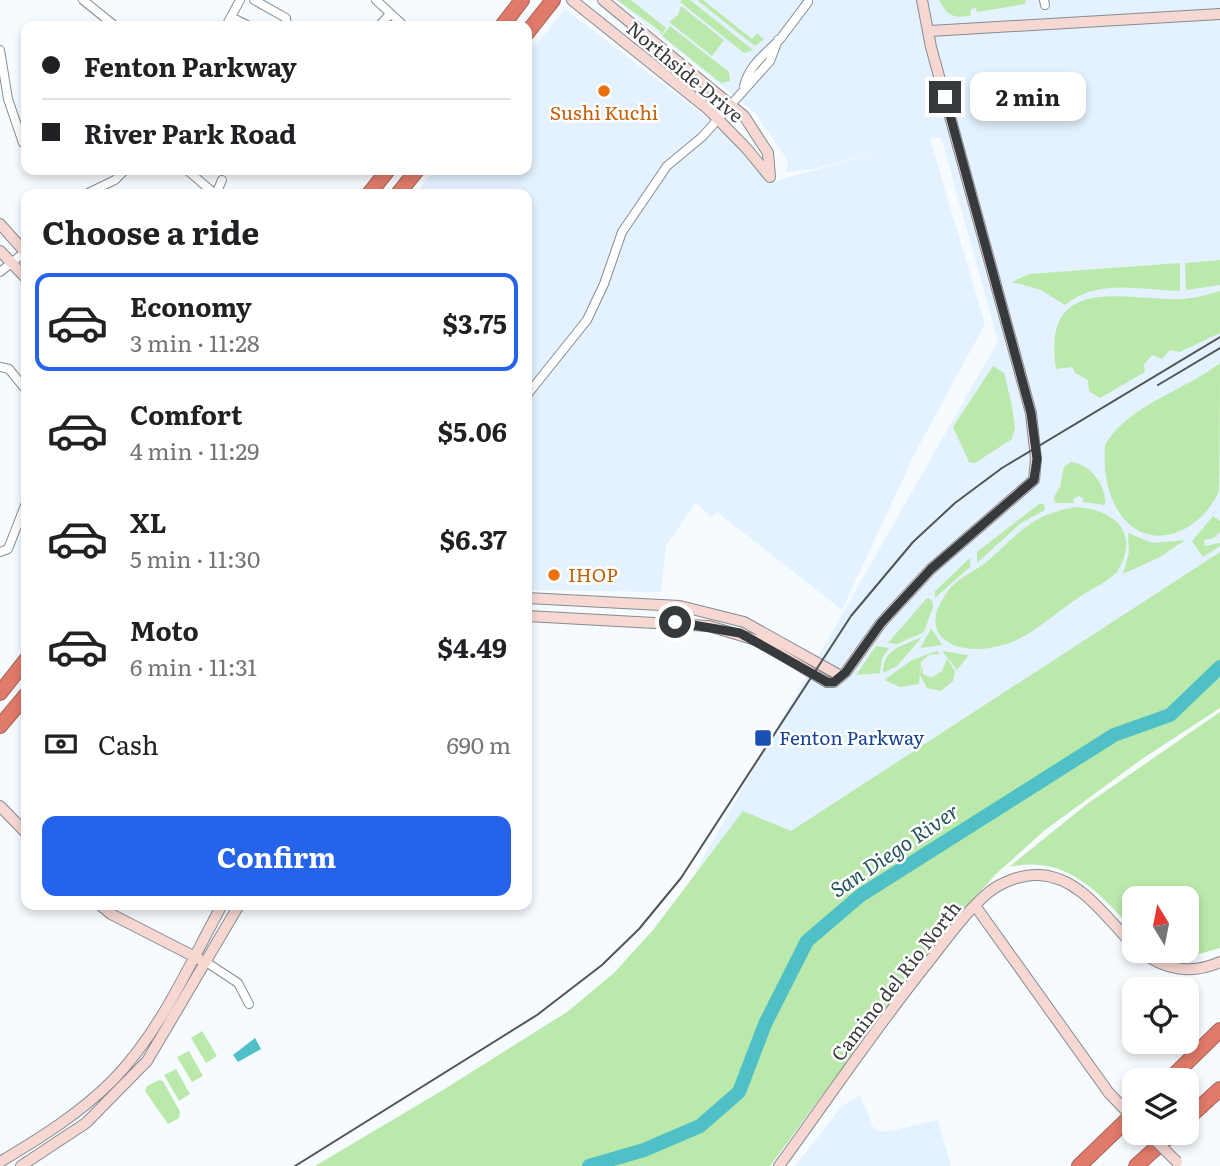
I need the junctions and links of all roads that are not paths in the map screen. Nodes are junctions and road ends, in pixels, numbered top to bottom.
1 (83, 0) edge
2 (240, 0) edge
3 (254, 0) edge
4 (522, 0) edge
5 (553, 0) edge
6 (572, 0) edge
7 (603, 0) edge
8 (922, 0) edge
9 (378, 1) edge
10 (808, 2) dead end
11 (390, 14) junction
12 (1220, 14) edge
13 (232, 17) junction
14 (109, 21) edge
15 (229, 21) edge
16 (240, 21) edge
17 (286, 21) edge
18 (384, 21) edge
19 (398, 21) edge
20 (506, 21) edge
21 (532, 27) edge
22 (930, 32) junction
23 (0, 50) edge
24 (731, 103) junction
25 (718, 119) junction
26 (21, 137) edge
27 (120, 175) edge
28 (193, 175) edge
29 (384, 175) edge
30 (413, 175) edge
31 (222, 180) dead end
32 (96, 189) edge
33 (209, 189) edge
34 (218, 189) edge
35 (373, 189) edge
36 (402, 189) edge
37 (0, 224) edge
38 (21, 248) edge
39 (0, 251) edge
40 (21, 255) edge
41 (11, 263) junction
42 (0, 272) edge
43 (21, 273) edge
44 (0, 367) edge
45 (21, 384) edge
46 (532, 389) edge
47 (21, 516) edge
48 (0, 552) edge
49 (532, 598) edge
50 (532, 616) edge
51 (779, 653) junction
52 (800, 653) junction
53 (21, 666) edge
54 (842, 676) junction
55 (0, 693) edge
56 (21, 701) edge
57 (0, 726) edge
58 (0, 806) edge
59 (21, 828) edge
60 (976, 907) junction
61 (106, 910) edge
62 (219, 910) edge
63 (236, 910) edge
64 (1122, 934) edge
65 (193, 956) junction
66 (206, 962) junction
67 (1220, 962) edge
68 (1156, 963) edge
69 (249, 1003) dead end
70 (1220, 1030) edge
71 (1181, 1068) edge
72 (1220, 1088) edge
73 (1122, 1105) edge
74 (1199, 1108) edge
75 (1122, 1127) edge
76 (1159, 1145) edge
77 (1160, 1145) edge
78 (0, 1162) edge
79 (1178, 1164) edge
80 (21, 1166) edge
81 (779, 1166) edge
82 (1079, 1166) edge
83 (1136, 1166) edge

1 - 14 street
2 - 13 street
3 - 17 street
4 - 20 highway
5 - 21 highway
6 - 25 street, Northside Drive
7 - 24 street, Northside Drive
8 - 22 street
9 - 11 street
10 - 24 street
11 - 18 street
11 - 19 street
12 - 22 street
13 - 15 street
13 - 16 street
22 - 54 street
23 - 26 street
24 - 25 street
24 - 25 street, Northside Drive
25 - 46 street
27 - 32 street
28 - 33 street
29 - 35 highway
30 - 36 highway
31 - 34 street
37 - 38 street
39 - 41 street
40 - 41 street
41 - 42 street
41 - 43 street
44 - 45 street
47 - 48 street
49 - 52 street
50 - 51 street
51 - 52 street
51 - 54 street
52 - 54 street
53 - 55 highway
56 - 57 highway
58 - 59 street
60 - 64 street, Camino del Rio North
60 - 73 street, bridge
60 - 81 street, Camino del Rio North
61 - 65 street
62 - 65 street
63 - 66 street
65 - 66 street
65 - 78 street
66 - 69 street
66 - 80 street
67 - 68 street
70 - 71 highway
72 - 74 highway
75 - 82 highway
76 - 83 highway
77 - 79 street, bridge

